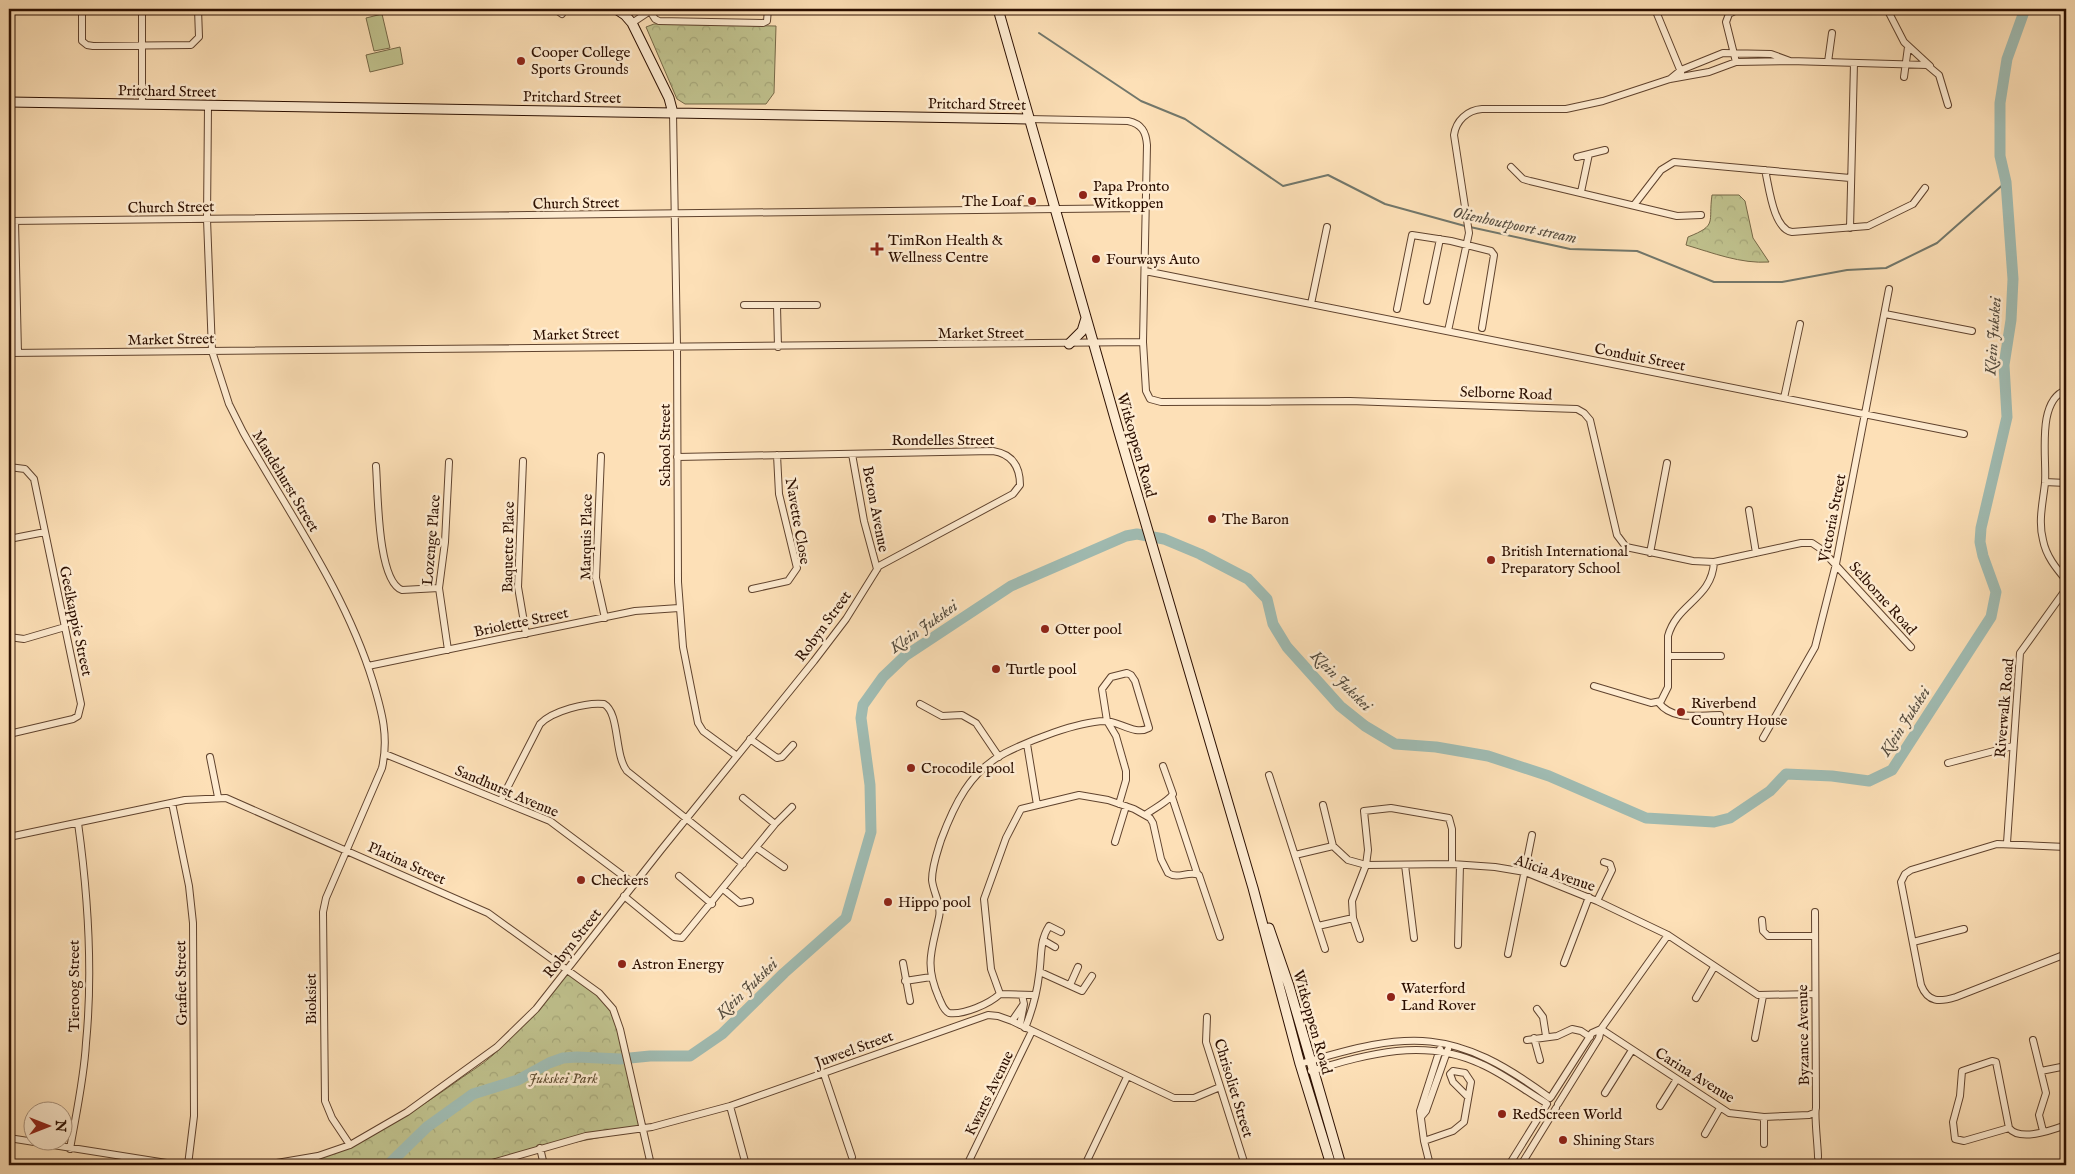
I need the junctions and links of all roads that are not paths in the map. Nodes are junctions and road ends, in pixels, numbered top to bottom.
1 (82, 9) edge
2 (142, 9) edge
3 (198, 9) edge
4 (555, 9) edge
5 (616, 9) edge
6 (768, 9) edge
7 (998, 9) edge
8 (1057, 9) edge
9 (1096, 9) edge
10 (1655, 9) edge
11 (1739, 9) edge
12 (1887, 9) edge
13 (650, 10) edge
14 (562, 14) dead end
15 (632, 23) junction
16 (1832, 33) dead end
17 (142, 46) junction
18 (1908, 47) junction
19 (1734, 53) junction
20 (1790, 61) junction
21 (1736, 62) junction
22 (1828, 62) junction
23 (1854, 63) junction
24 (1905, 65) junction
25 (2066, 65) edge
26 (1931, 66) junction
27 (1680, 70) junction
28 (1904, 77) dead end
29 (1684, 78) junction
30 (1670, 79) junction
31 (2066, 96) edge
32 (9, 102) edge
33 (142, 104) junction
34 (208, 106) junction
35 (1948, 106) dead end
36 (673, 112) junction
37 (1028, 119) junction
38 (1605, 150) dead end
39 (1589, 154) junction
40 (1577, 157) dead end
41 (1511, 167) dead end
42 (1765, 170) junction
43 (1850, 178) junction
44 (1925, 188) dead end
45 (1581, 192) junction
46 (1634, 205) junction
47 (1144, 208) junction
48 (1055, 210) junction
49 (674, 215) junction
50 (1701, 216) dead end
51 (207, 219) junction
52 (12, 221) edge
53 (1327, 227) dead end
54 (1850, 228) junction
55 (1440, 238) junction
56 (1467, 245) junction
57 (2066, 261) edge
58 (2066, 267) edge
59 (1144, 271) junction
60 (1889, 290) dead end
61 (2066, 297) edge
62 (1427, 301) dead end
63 (1312, 304) junction
64 (744, 305) dead end
65 (817, 305) dead end
66 (777, 306) junction
67 (1397, 309) dead end
68 (2066, 309) edge
69 (1885, 314) junction
70 (1086, 317) junction
71 (1800, 324) dead end
72 (1482, 328) dead end
73 (1448, 331) junction
74 (1972, 331) dead end
75 (1144, 342) junction
76 (1094, 343) junction
77 (1069, 344) junction
78 (677, 346) junction
79 (778, 347) junction
80 (212, 350) junction
81 (9, 353) edge
82 (18, 353) junction
83 (2066, 390) edge
84 (1784, 398) junction
85 (1864, 414) junction
86 (1964, 434) dead end
87 (852, 454) junction
88 (777, 455) junction
89 (601, 456) dead end
90 (677, 457) junction
91 (523, 461) dead end
92 (449, 462) dead end
93 (1667, 463) dead end
94 (376, 466) dead end
95 (9, 467) edge
96 (2045, 482) junction
97 (2066, 483) edge
98 (1749, 510) dead end
99 (46, 532) junction
100 (9, 539) edge
101 (1650, 553) junction
102 (1756, 553) junction
103 (1714, 562) junction
104 (1836, 564) junction
105 (877, 570) junction
106 (2066, 580) edge
107 (439, 588) junction
108 (752, 589) dead end
109 (2066, 589) edge
110 (679, 608) junction
111 (605, 618) junction
112 (65, 627) junction
113 (526, 634) junction
114 (9, 637) edge
115 (1911, 647) dead end
116 (448, 650) junction
117 (1668, 656) junction
118 (1721, 656) dead end
119 (368, 666) junction
120 (1594, 686) dead end
121 (1659, 703) junction
122 (920, 704) dead end
123 (1720, 715) dead end
124 (1107, 721) junction
125 (9, 734) edge
126 (1763, 738) dead end
127 (750, 739) junction
128 (1027, 744) junction
129 (793, 746) dead end
130 (2013, 746) junction
131 (385, 754) junction
132 (737, 756) junction
133 (210, 757) dead end
134 (999, 757) junction
135 (1948, 763) dead end
136 (1163, 766) dead end
137 (1270, 775) dead end
138 (218, 797) junction
139 (1172, 797) junction
140 (743, 798) dead end
141 (501, 800) junction
142 (172, 803) junction
143 (1037, 805) junction
144 (1123, 805) junction
145 (1323, 805) dead end
146 (792, 807) dead end
147 (1145, 815) junction
148 (686, 818) junction
149 (78, 823) junction
150 (775, 824) junction
151 (1532, 835) dead end
152 (9, 837) edge
153 (1116, 842) dead end
154 (2007, 843) junction
155 (1333, 846) junction
156 (2066, 847) edge
157 (757, 848) junction
158 (347, 850) junction
159 (1295, 855) junction
160 (1604, 862) dead end
161 (743, 864) junction
162 (1452, 864) junction
163 (1366, 865) junction
164 (1405, 865) junction
165 (1460, 865) junction
166 (784, 867) dead end
167 (1525, 872) junction
168 (1197, 873) junction
169 (679, 876) dead end
170 (634, 884) junction
171 (1253, 888) junction
172 (722, 889) junction
173 (624, 896) junction
174 (1589, 897) junction
175 (750, 901) dead end
176 (1597, 901) junction
177 (712, 904) junction
178 (1815, 912) dead end
179 (1353, 918) junction
180 (1762, 920) dead end
181 (1318, 926) junction
182 (1964, 929) dead end
183 (1061, 932) dead end
184 (1668, 935) junction
185 (1815, 936) junction
186 (1220, 937) dead end
187 (1414, 938) dead end
188 (1360, 939) dead end
189 (1043, 940) junction
190 (1913, 942) junction
191 (1458, 945) dead end
192 (1056, 947) dead end
193 (1325, 949) dead end
194 (1508, 954) dead end
195 (2066, 954) edge
196 (903, 963) dead end
197 (1564, 963) dead end
198 (1078, 967) dead end
199 (1714, 967) junction
200 (568, 969) junction
201 (1040, 972) junction
202 (1092, 976) dead end
203 (931, 977) junction
204 (905, 982) junction
205 (1070, 985) junction
206 (1000, 994) junction
207 (1815, 994) junction
208 (1022, 995) junction
209 (1034, 996) junction
210 (1763, 996) junction
211 (1696, 998) dead end
212 (910, 1001) dead end
213 (1024, 1004) junction
214 (1537, 1009) dead end
215 (1207, 1017) dead end
216 (1012, 1021) junction
217 (1022, 1026) junction
218 (1601, 1029) junction
219 (1032, 1031) junction
220 (1546, 1036) junction
221 (1590, 1037) junction
222 (1754, 1038) dead end
223 (2033, 1040) dead end
224 (1442, 1043) junction
225 (1450, 1044) junction
226 (1632, 1050) junction
227 (1439, 1051) junction
228 (1446, 1053) junction
229 (1540, 1060) dead end
230 (1310, 1061) junction
231 (1300, 1064) junction
232 (1572, 1064) junction
233 (2066, 1066) edge
234 (1580, 1069) junction
235 (1510, 1070) junction
236 (1313, 1071) junction
237 (2041, 1071) junction
238 (1303, 1073) junction
239 (824, 1074) junction
240 (1127, 1077) junction
241 (1506, 1077) junction
242 (1677, 1080) junction
243 (1220, 1087) junction
244 (1605, 1093) dead end
245 (1468, 1097) dead end
246 (1548, 1100) junction
247 (730, 1106) junction
248 (1557, 1106) junction
249 (1660, 1106) dead end
250 (1720, 1108) junction
251 (1814, 1112) junction
252 (1421, 1117) junction
253 (1764, 1117) junction
254 (2066, 1125) edge
255 (643, 1128) junction
256 (2009, 1128) junction
257 (2043, 1130) junction
258 (1528, 1132) junction
259 (1705, 1134) dead end
260 (72, 1137) edge
261 (1537, 1137) junction
262 (9, 1138) edge
263 (22, 1140) edge
264 (1424, 1141) junction
265 (1764, 1144) dead end
266 (350, 1145) junction
267 (540, 1148) junction
268 (72, 1149) edge
269 (852, 1157) dead end
270 (1818, 1157) dead end
271 (179, 1165) edge
272 (188, 1165) edge
273 (265, 1165) edge
274 (484, 1165) edge
275 (544, 1165) edge
276 (651, 1165) edge
277 (746, 1165) edge
278 (967, 1165) edge
279 (1085, 1165) edge
280 (1245, 1165) edge
281 (1331, 1165) edge
282 (1341, 1165) edge
283 (1430, 1165) edge
284 (1509, 1165) edge
285 (1520, 1165) edge

1 - 17 street
2 - 17 street
3 - 17 street
4 - 14 street
5 - 15 main road
6 - 13 street
7 - 37 main road, Witkoppen Road
8 - 9 street
10 - 27 street
11 - 19 street
12 - 18 street
13 - 15 street
15 - 36 main road
16 - 22 street
17 - 33 street
18 - 24 street
18 - 26 street
19 - 20 street
19 - 21 street
19 - 27 street
20 - 21 street
20 - 22 street
21 - 29 street
22 - 23 street
23 - 24 street
23 - 43 street
24 - 26 street
24 - 28 street
25 - 31 street
26 - 35 street
27 - 29 street
27 - 30 street
29 - 30 street
30 - 56 street
32 - 33 main road, Pritchard Street
33 - 34 main road, Pritchard Street
34 - 36 main road, Pritchard Street
34 - 51 street, Maudehurst Street
36 - 37 main road, Pritchard Street
36 - 49 street, School Street
37 - 47 street, Pritchard Street
37 - 48 main road, Witkoppen Road
38 - 39 street
39 - 40 street
39 - 45 street
41 - 45 street
42 - 43 street
42 - 46 street
42 - 54 street
43 - 54 street
44 - 54 street
45 - 46 street
46 - 50 street
47 - 48 street, Church Street
47 - 59 street
48 - 49 street, Church Street
48 - 70 main road, Witkoppen Road
49 - 51 street, Church Street
49 - 78 street, School Street
51 - 52 street, Church Street
51 - 80 street, Maudehurst Street
52 - 82 street
53 - 63 street
55 - 56 street
55 - 62 street
55 - 67 street
56 - 72 street
56 - 73 street
57 - 58 street
58 - 61 street
59 - 63 street, Conduit Street
59 - 75 street
60 - 69 street, Victoria Street
61 - 68 street
63 - 73 street, Conduit Street
64 - 66 street
65 - 66 street
66 - 79 street
69 - 74 street
69 - 85 street, Victoria Street
70 - 76 main road, Witkoppen Road
70 - 77 main road
71 - 84 street
73 - 84 street, Conduit Street
75 - 76 street, Market Street
75 - 101 street, Selborne Road
76 - 77 street, Market Street
76 - 171 main road, Witkoppen Road
77 - 79 street, Market Street
78 - 79 street, Market Street
78 - 80 street, Market Street
78 - 90 street, School Street
80 - 82 street, Market Street
80 - 119 street, Maudehurst Street
81 - 82 street, Market Street
83 - 96 street
84 - 85 street, Conduit Street
85 - 86 street, Conduit Street
85 - 104 street, Victoria Street
87 - 88 street, Rondelles Street
87 - 105 street, Beton Avenue
87 - 105 street, Rondelles Street
88 - 90 street, Rondelles Street
88 - 108 street, Navette Close
89 - 111 street, Marquis Place
90 - 110 street, School Street
91 - 113 street, Baquette Place
92 - 107 street, Lozenge Place
93 - 101 street
94 - 107 street
95 - 99 street, Geelkappie Street
96 - 97 street
96 - 106 street
98 - 102 street
99 - 100 street
99 - 112 street, Geelkappie Street
101 - 103 street, Selborne Road
102 - 103 street, Selborne Road
102 - 104 street, Selborne Road
103 - 117 street
104 - 115 street, Selborne Road
104 - 126 street, Victoria Street
105 - 127 street, Robyn Street
107 - 116 street, Lozenge Place
109 - 130 street, Riverwalk Road
110 - 111 street, Briolette Street
110 - 132 street, School Street
111 - 113 street, Briolette Street
112 - 114 street
112 - 125 street, Geelkappie Street
113 - 116 street, Briolette Street
116 - 119 street, Briolette Street
117 - 118 street
117 - 121 street
119 - 131 street, Maudehurst Street
120 - 121 street
121 - 123 street
122 - 134 street
124 - 124 street
124 - 128 street
124 - 144 street
127 - 129 street
127 - 132 street, Robyn Street
128 - 134 street
128 - 143 street
130 - 135 street
130 - 154 street, Riverwalk Road
131 - 141 street, Sandhurst Avenue
131 - 158 street, Maudehurst Street
132 - 148 street, Robyn Street
133 - 138 street
134 - 203 street
136 - 139 street
137 - 159 street
138 - 142 street, Platina Street
138 - 158 street, Platina Street
139 - 147 street
139 - 168 street
140 - 150 street
141 - 148 street
141 - 170 street, Sandhurst Avenue
142 - 149 street, Platina Street
142 - 272 street, Grafiet Street
143 - 144 street
143 - 206 street
144 - 147 street
144 - 153 street
145 - 155 street
146 - 150 street
147 - 168 street
148 - 161 street
148 - 170 street, Robyn Street
149 - 152 street, Platina Street
149 - 260 street, Tieroog Street
150 - 157 street
151 - 167 street
154 - 156 street
154 - 190 street
155 - 159 street
155 - 163 street
157 - 161 street
157 - 166 street
158 - 200 street, Platina Street
158 - 266 street, Bioksiet
159 - 181 street
160 - 176 street
161 - 172 street
162 - 163 street
162 - 164 street, Alicia Avenue
162 - 165 street, Alicia Avenue
163 - 164 street, Alicia Avenue
163 - 179 street
164 - 187 street
165 - 167 street, Alicia Avenue
165 - 191 street
167 - 174 street, Alicia Avenue
167 - 194 street
168 - 186 street
169 - 177 street
170 - 173 street, Robyn Street
171 - 230 main road, Witkoppen Road
171 - 231 main road, Witkoppen Road
172 - 175 street
172 - 177 street
173 - 177 street
173 - 200 street, Robyn Street
174 - 176 street, Alicia Avenue
174 - 197 street
176 - 184 street, Alicia Avenue
178 - 185 street, Byzance Avenue
179 - 181 street
179 - 188 street
180 - 185 street
181 - 193 street
182 - 190 street
183 - 189 street
184 - 199 street, Alicia Avenue
184 - 218 street
185 - 207 street, Byzance Avenue
189 - 192 street
189 - 201 street
190 - 195 street
196 - 204 street
198 - 205 street
199 - 210 street, Alicia Avenue
199 - 211 street
200 - 255 street, Platina Street
200 - 266 street, Robyn Street
201 - 205 street
201 - 209 street
202 - 205 street
203 - 204 street
203 - 206 street
204 - 212 street
206 - 208 street
207 - 210 street
207 - 251 street, Byzance Avenue
208 - 209 street
208 - 213 street
209 - 217 street
210 - 222 street
213 - 216 street
213 - 217 street
214 - 220 street
215 - 243 street, Chrisoliet Street
216 - 217 street, Juweel Street
216 - 239 street, Juweel Street
217 - 219 street, Juweel Street
218 - 221 street
218 - 226 street, Carina Avenue
218 - 234 street
219 - 240 street, Juweel Street
219 - 278 street, Kwarts Avenue
220 - 221 street
220 - 229 street
221 - 232 street
223 - 237 street
224 - 225 street
224 - 227 street
224 - 230 street
225 - 228 street
225 - 235 street
226 - 242 street, Carina Avenue
226 - 244 street
227 - 228 street
227 - 236 street
227 - 252 street
228 - 241 street
228 - 252 street
230 - 231 street
230 - 236 main road, Witkoppen Road
231 - 238 main road, Witkoppen Road
232 - 234 street
232 - 246 street
233 - 237 street
234 - 248 street
235 - 241 street
235 - 246 street
236 - 238 street
236 - 282 main road, Witkoppen Road
237 - 257 street
238 - 281 main road, Witkoppen Road
239 - 247 street, Juweel Street
239 - 269 street
240 - 243 street, Juweel Street
240 - 279 street
241 - 246 street
242 - 249 street
242 - 250 street, Carina Avenue
243 - 280 street, Chrisoliet Street
245 - 264 street
246 - 248 street
246 - 248 street
246 - 258 street
247 - 255 street, Juweel Street
247 - 277 street
248 - 261 street
250 - 253 street, Carina Avenue
250 - 259 street
251 - 253 street, Carina Avenue
251 - 270 street, Byzance Avenue
252 - 264 street
253 - 265 street
254 - 257 street
255 - 267 street, Juweel Street
255 - 276 street, Platina Street
256 - 256 street
256 - 257 street
258 - 261 street
258 - 284 street
261 - 285 street
262 - 263 street
264 - 283 street
266 - 273 street, Robyn Street
267 - 274 street, Juweel Street
267 - 275 street
268 - 271 street

